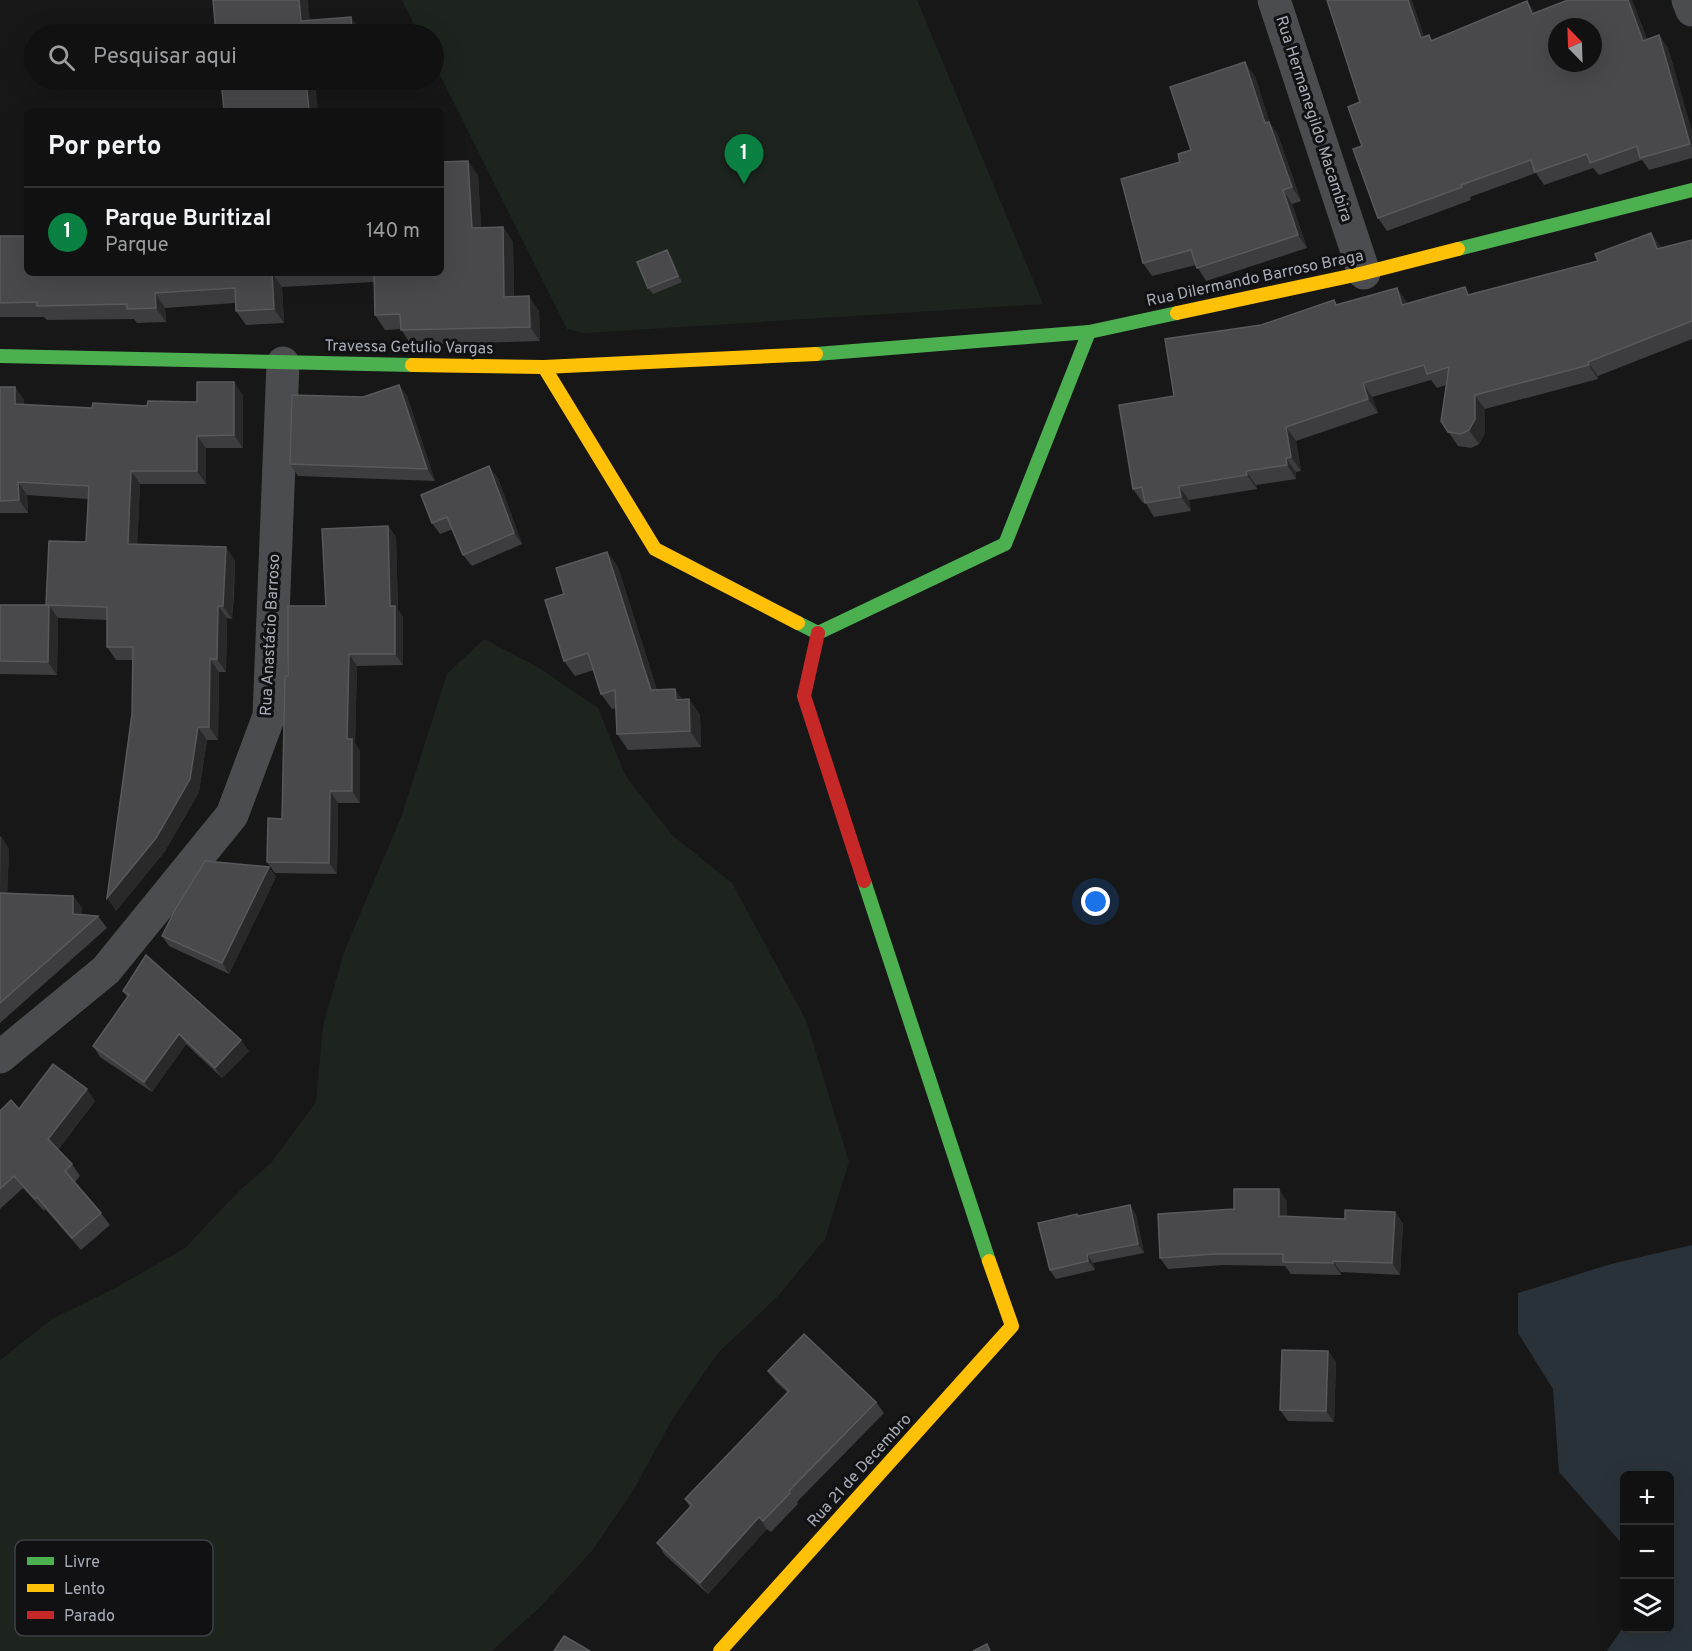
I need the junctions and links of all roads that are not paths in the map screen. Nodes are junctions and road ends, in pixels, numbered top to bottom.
1 (1274, 0) edge
2 (1688, 0) edge
3 (1692, 10) edge
4 (1692, 190) edge
5 (1364, 273) junction
6 (1089, 332) junction
7 (818, 354) joint
8 (0, 356) edge
9 (283, 363) junction
10 (544, 367) junction
11 (818, 633) junction
12 (0, 1057) edge
13 (720, 1651) edge

1 - 5 street, Rua Hermanegildo Macambira
2 - 3 street
4 - 5 street, Rua Dilermando Barroso Braga
5 - 6 street, Rua Dilermando Barroso Braga
6 - 7 street, Rua Dilermando Barroso Braga
6 - 11 street
7 - 10 street, Travessa Getulio Vargas
8 - 9 street, Travessa Getulio Vargas
9 - 10 street, Travessa Getulio Vargas
9 - 12 street, Rua Anastácio Barroso
10 - 11 street
11 - 13 street, Rua 21 de Decembro

